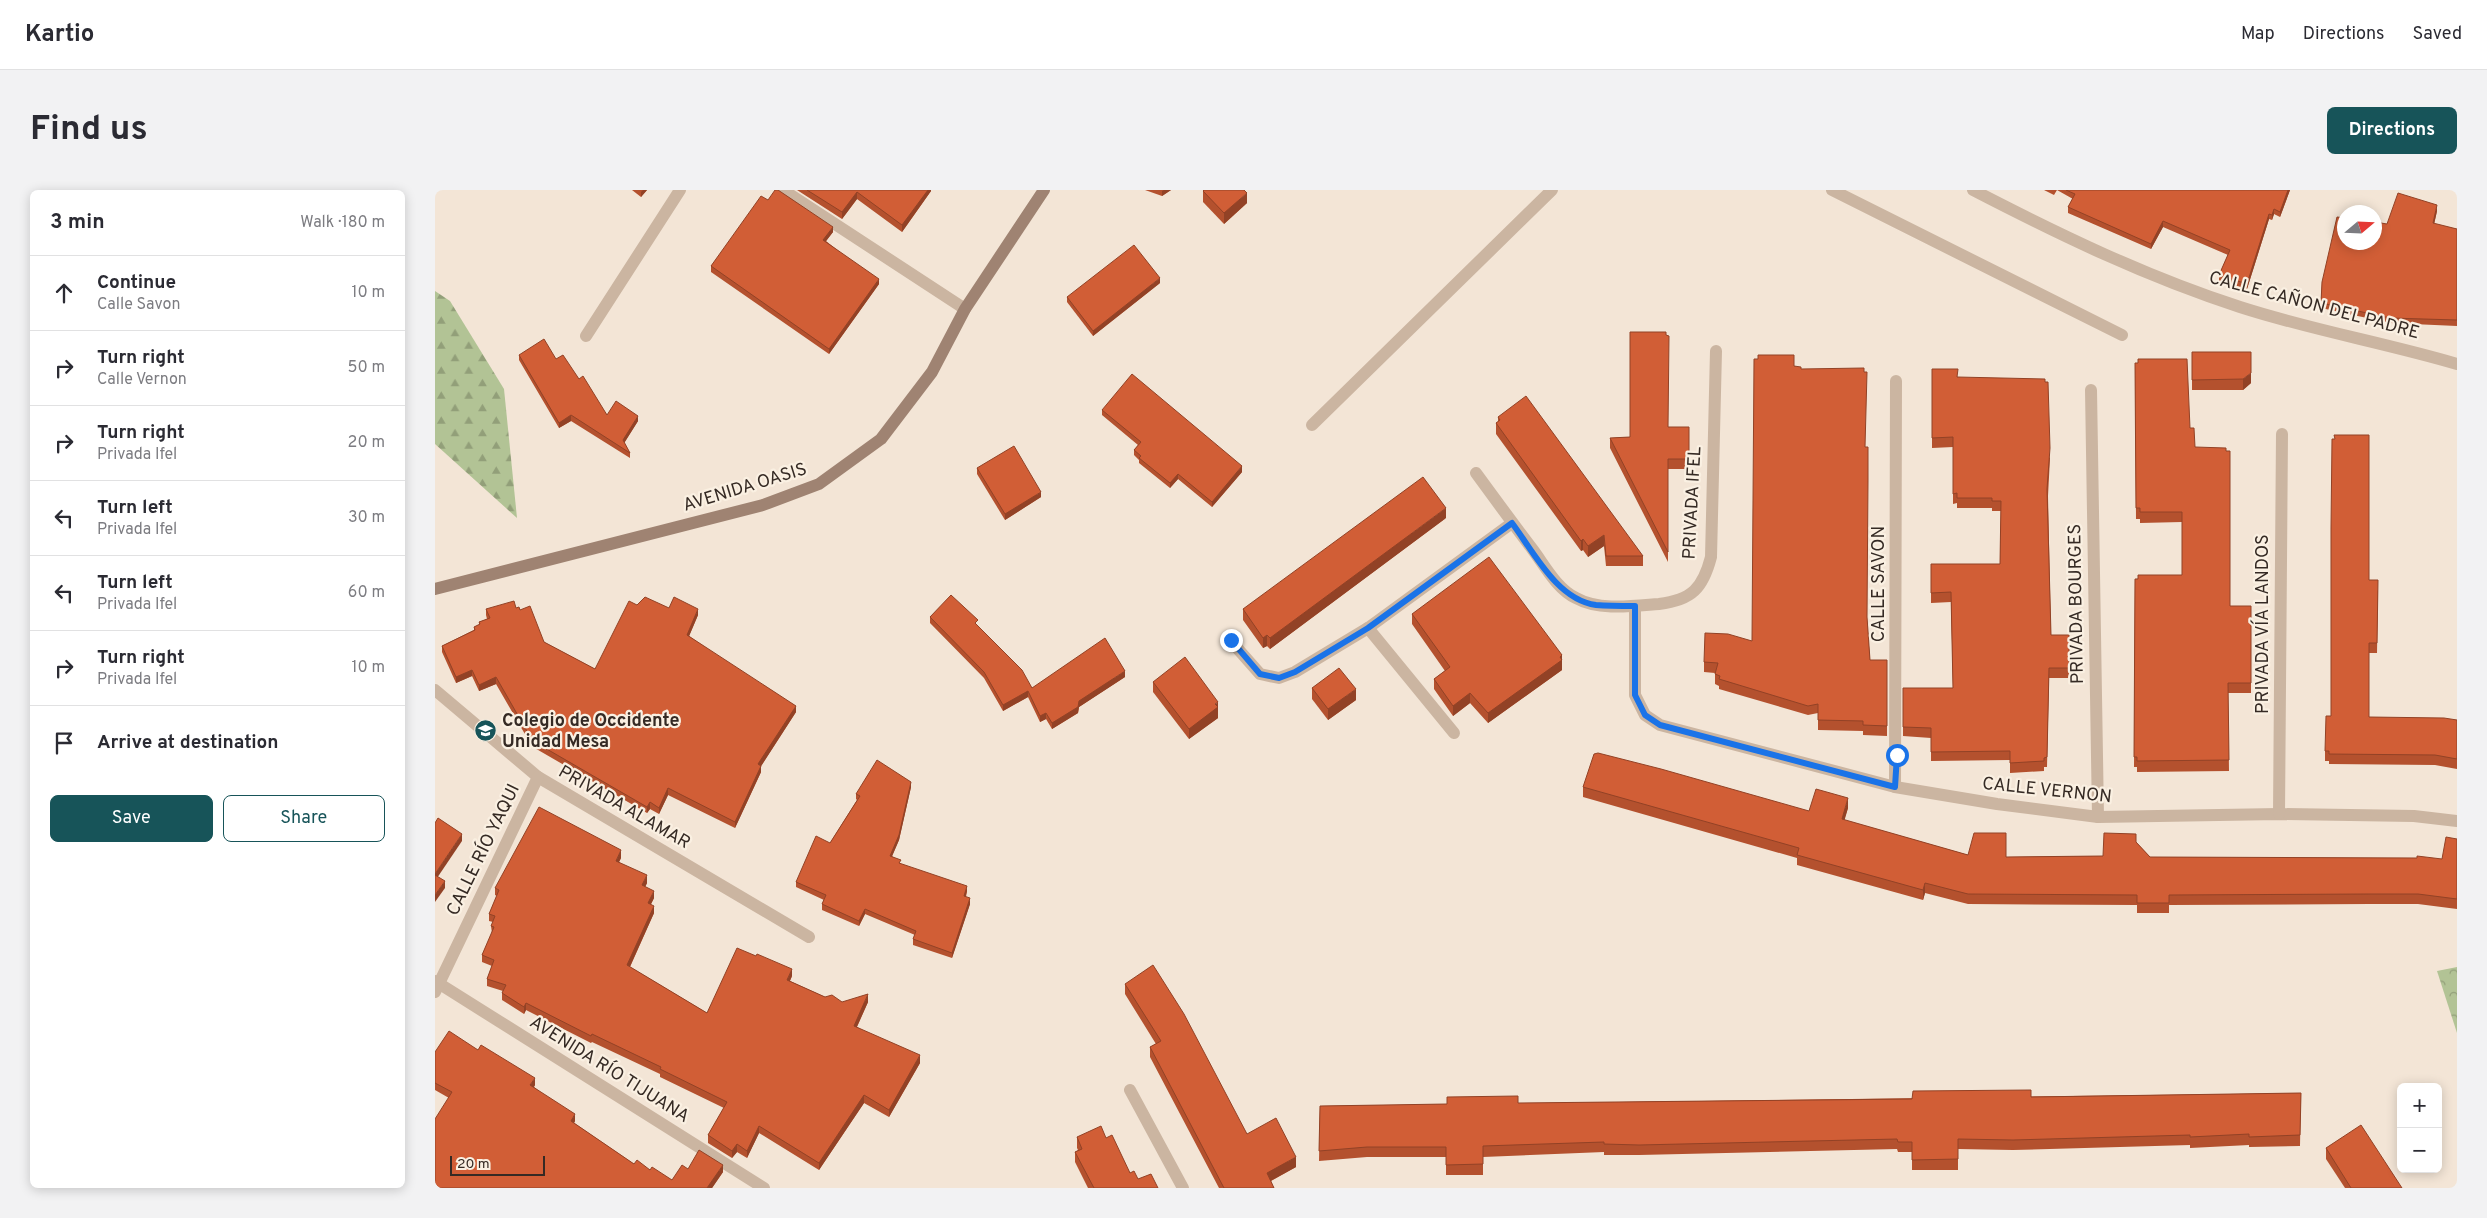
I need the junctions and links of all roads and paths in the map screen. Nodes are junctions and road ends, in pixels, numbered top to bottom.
1 (680, 190) edge
2 (783, 190) edge
3 (1044, 190) edge
4 (1552, 190) edge
5 (1832, 190) edge
6 (1973, 190) edge
7 (965, 309) junction
8 (2122, 335) dead end
9 (586, 336) dead end
10 (1716, 351) dead end
11 (2457, 364) edge
12 (1897, 381) dead end
13 (2091, 390) dead end
14 (1312, 425) dead end
15 (2282, 434) dead end
16 (1476, 473) dead end
17 (1512, 523) junction
18 (435, 589) edge
19 (1635, 606) junction
20 (1368, 628) junction
21 (1231, 640) dead end
22 (435, 690) edge
23 (1454, 733) dead end
24 (538, 777) junction
25 (1895, 787) junction
26 (2279, 814) junction
27 (2098, 817) junction
28 (2457, 821) edge
29 (809, 937) dead end
30 (436, 985) edge
31 (1130, 1090) dead end
32 (764, 1188) edge
33 (1183, 1188) edge

1 - 9 street
2 - 7 street
3 - 7 main road, AVENIDA OASIS
4 - 14 street
5 - 8 street
6 - 11 street, CALLE CAÑON DEL PADRE
7 - 18 main road, AVENIDA OASIS
10 - 19 street, PRIVADA IFEL
12 - 25 street, CALLE SAVON
13 - 27 street, PRIVADA BOURGES
15 - 26 street, PRIVADA VÍA LANDOS
16 - 17 street, PRIVADA IFEL
17 - 19 street, PRIVADA IFEL
17 - 20 street
19 - 25 street, CALLE VERNON
20 - 21 street
20 - 23 street
22 - 24 street, PRIVADA ALAMAR
24 - 29 street, PRIVADA ALAMAR
24 - 30 street, CALLE RÍO YAQUI
25 - 27 street, CALLE VERNON
26 - 27 street, CALLE VERNON
26 - 28 street, CALLE VERNON
30 - 32 street, AVENIDA RÍO TIJUANA
31 - 33 street

